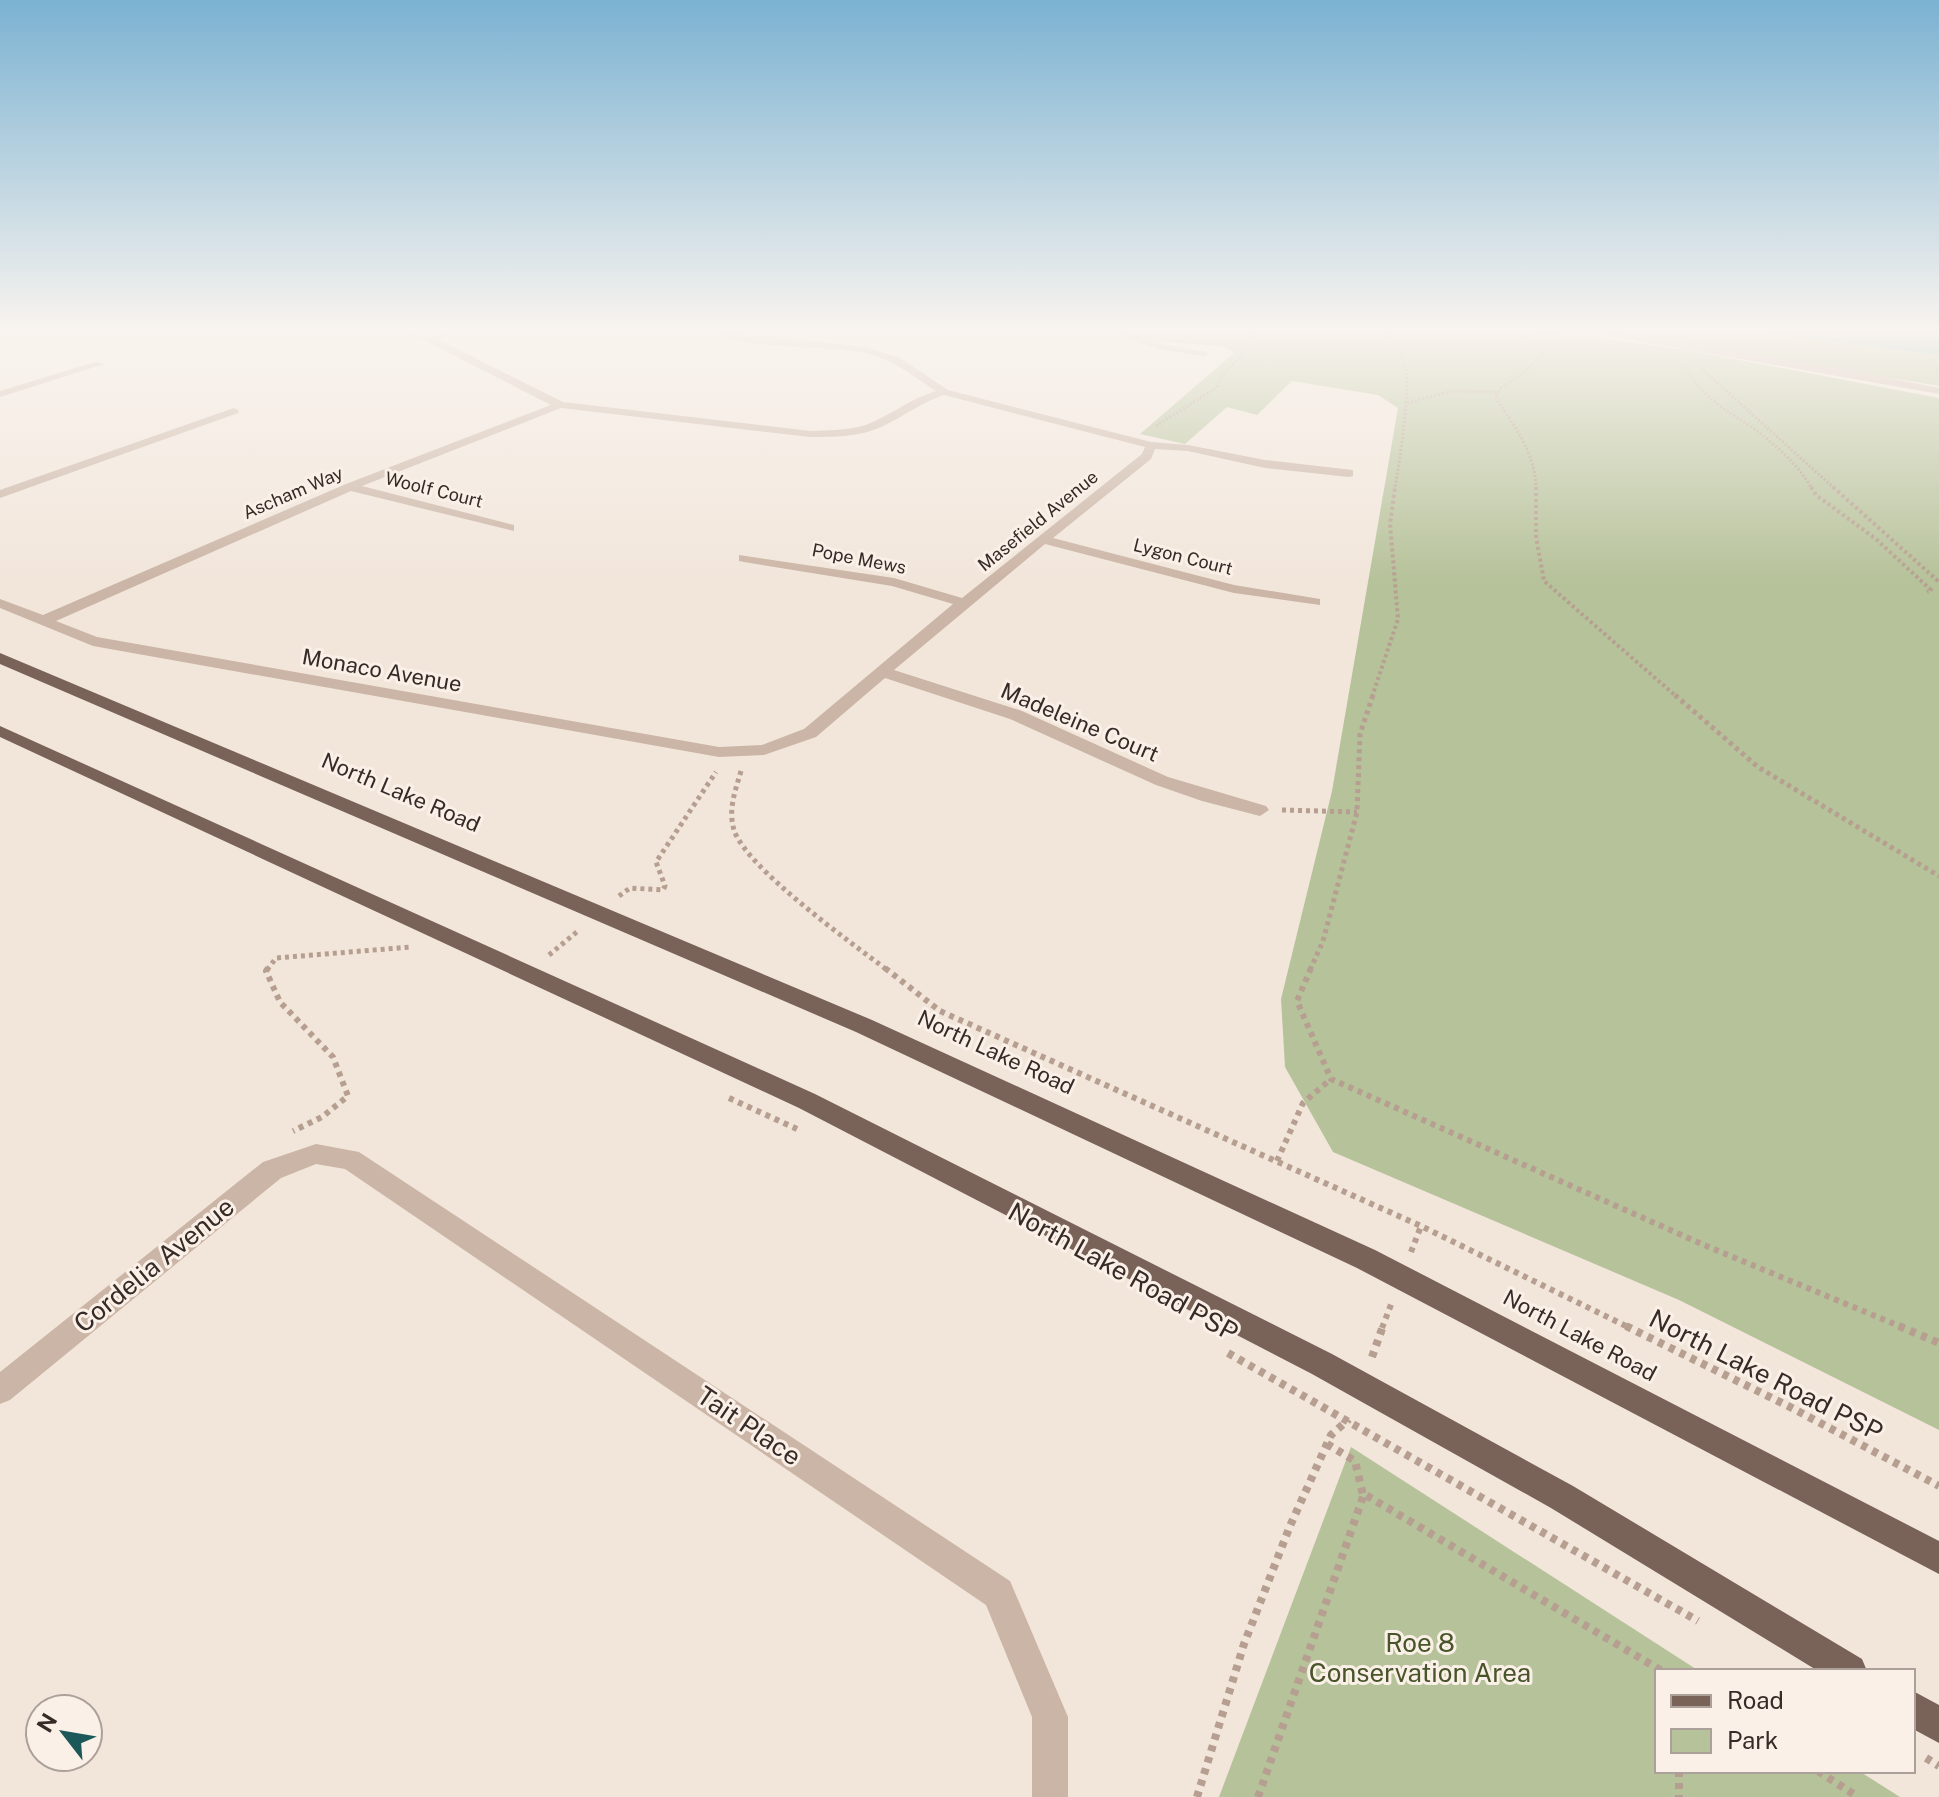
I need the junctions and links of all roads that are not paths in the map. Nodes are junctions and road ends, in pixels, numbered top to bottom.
1 (229, 413) edge
2 (540, 413) edge
3 (628, 413) edge
4 (896, 413) edge
5 (1025, 413) edge
6 (1151, 445) junction
7 (1349, 473) dead end
8 (350, 487) junction
9 (0, 494) edge
10 (509, 528) dead end
11 (1044, 540) junction
12 (744, 558) dead end
13 (1315, 602) dead end
14 (0, 603) edge
15 (964, 603) junction
16 (43, 621) junction
17 (0, 658) edge
18 (883, 672) junction
19 (0, 731) edge
20 (756, 750) joint
21 (1260, 810) road end
22 (316, 1154) joint
23 (0, 1390) edge
24 (1939, 1558) edge
25 (1847, 1669) edge
26 (1915, 1710) edge
27 (1939, 1725) edge
28 (1050, 1797) edge

1 - 9 street
2 - 8 street, Ascham Way
3 - 4 street
5 - 6 street
6 - 7 street
6 - 11 street, Masefield Avenue
8 - 10 street, Woolf Court
8 - 16 street, Ascham Way
11 - 13 street, Lygon Court
11 - 15 street, Masefield Avenue
12 - 15 street, Pope Mews
14 - 16 street, Monaco Avenue
15 - 18 street, Masefield Avenue
16 - 20 street, Monaco Avenue
17 - 24 main road, North Lake Road
18 - 20 street, Masefield Avenue
18 - 21 street, Madeleine Court
19 - 25 main road
22 - 23 street, Cordelia Avenue
22 - 28 street, Tait Place
26 - 27 main road

